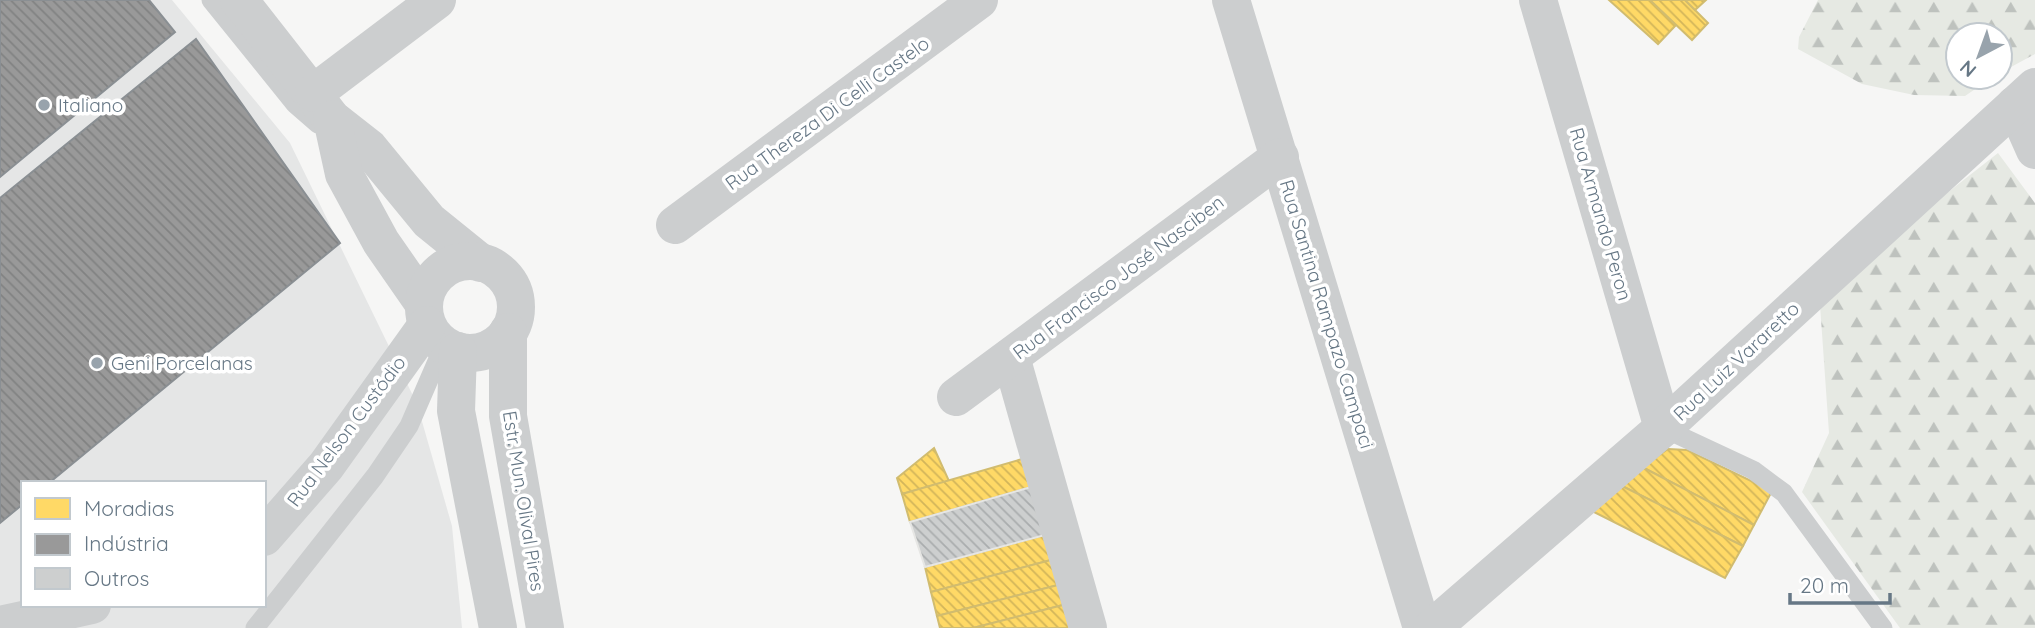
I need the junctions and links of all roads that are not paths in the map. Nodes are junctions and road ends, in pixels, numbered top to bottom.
1 (211, 0) edge
2 (239, 0) edge
3 (437, 0) edge
4 (979, 0) edge
5 (1231, 0) edge
6 (1539, 1) edge
7 (2025, 96) edge
8 (328, 117) junction
9 (2035, 150) edge
10 (1280, 158) junction
11 (675, 225) dead end
12 (481, 263) junction
13 (438, 331) junction
14 (509, 332) junction
15 (1011, 356) junction
16 (956, 397) dead end
17 (1663, 428) junction
18 (266, 535) edge
19 (83, 607) edge
20 (0, 625) edge
21 (255, 628) edge
22 (498, 628) edge
23 (545, 628) edge
24 (1088, 628) edge
25 (1422, 628) edge
26 (1432, 628) edge
27 (1883, 628) edge

1 - 8 lane
2 - 8 street, Estr. Mun. Olival Pires
3 - 8 street
4 - 11 street, Rua Thereza Di Celli Castelo
5 - 10 street, Rua Santina Rampazo Campaci
6 - 17 street, Rua Armando Peron
7 - 9 street
7 - 17 street, Rua Luiz Vararetto
8 - 12 street, Estr. Mun. Olival Pires
8 - 13 street, Estr. Mun. Olival Pires
10 - 15 street, Rua Francisco José Nasciben
10 - 25 street, Rua Santina Rampazo Campaci
12 - 13 street
12 - 14 street, Estr. Mun. Olival Pires
13 - 14 street
13 - 18 street, Rua Nelson Custódio
13 - 21 lane
13 - 22 street
14 - 23 street, Estr. Mun. Olival Pires
15 - 16 street, Rua Francisco José Nasciben
15 - 24 street
17 - 26 street, Rua Luiz Vararetto
17 - 27 lane
19 - 20 street

